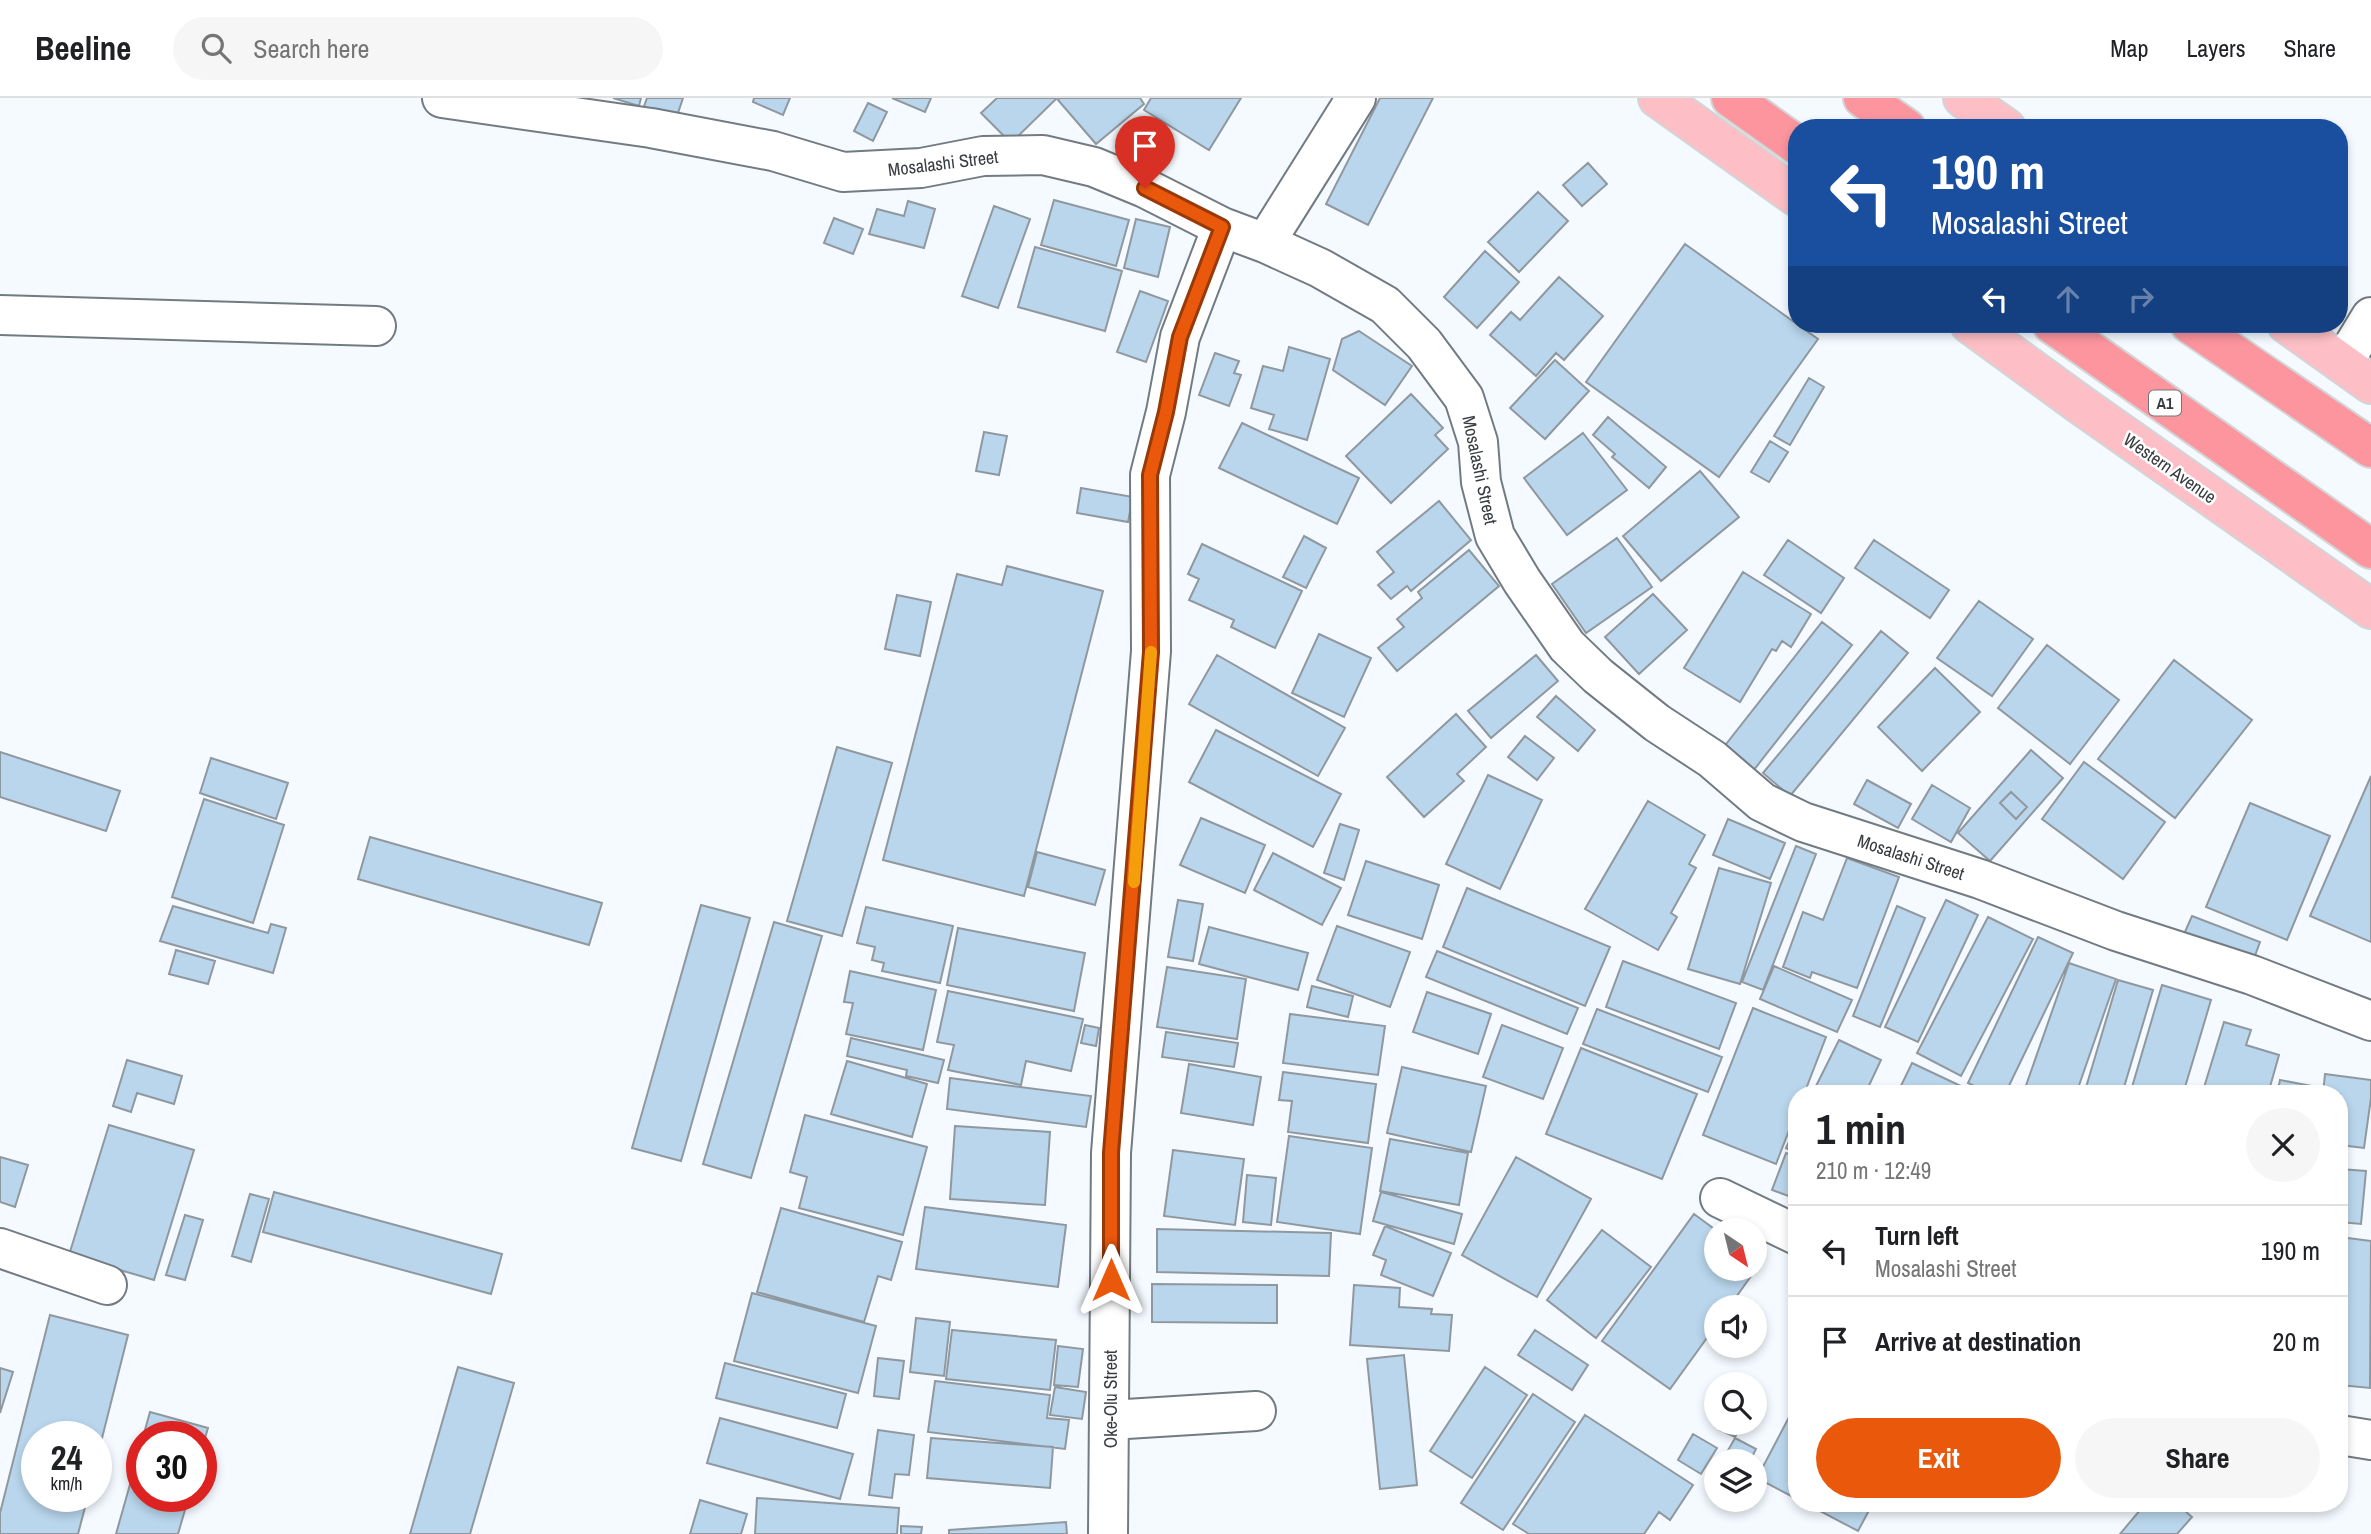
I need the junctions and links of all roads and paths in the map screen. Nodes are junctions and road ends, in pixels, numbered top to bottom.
1 (442, 98) edge
2 (1356, 98) edge
3 (1658, 98) edge
4 (1731, 98) edge
5 (1863, 98) edge
6 (1962, 98) edge
7 (1893, 119) edge
8 (1993, 119) edge
9 (1788, 139) edge
10 (1788, 191) edge
11 (1222, 227) junction
12 (1265, 243) junction
13 (0, 316) edge
14 (2371, 317) edge
15 (376, 326) dead end
16 (1982, 333) edge
17 (2065, 333) edge
18 (2203, 333) edge
19 (2300, 333) edge
20 (2357, 373) edge
21 (2371, 448) edge
22 (2371, 549) edge
23 (2371, 609) edge
24 (2371, 1021) edge
25 (1720, 1198) dead end
26 (1788, 1232) edge
27 (0, 1248) edge
28 (107, 1285) dead end
29 (1256, 1411) dead end
30 (1110, 1420) junction
31 (2348, 1436) edge
32 (2371, 1440) edge
33 (1108, 1534) edge

1 - 11 street, Mosalashi Street
2 - 12 street
3 - 10 main road
4 - 9 highway
5 - 7 highway
6 - 8 main road
11 - 12 street, Mosalashi Street
11 - 30 street, Oke-Olu Street
12 - 24 street, Mosalashi Street
13 - 15 street
14 - 20 street
16 - 23 main road, Western Avenue
17 - 22 highway, A1
18 - 21 highway
19 - 20 main road
25 - 26 street
27 - 28 street
29 - 30 street
30 - 33 street, Oke-Olu Street
31 - 32 street

